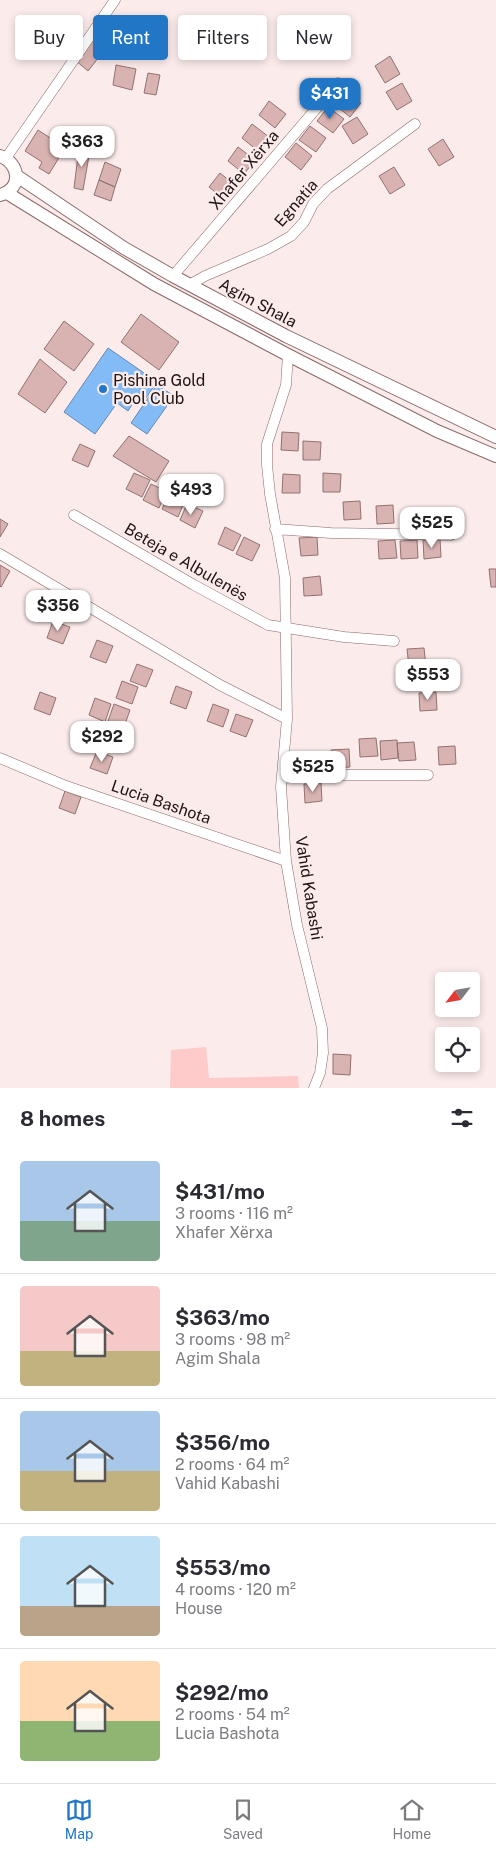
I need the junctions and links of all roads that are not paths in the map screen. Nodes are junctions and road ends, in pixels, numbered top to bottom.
1 (115, 0) edge
2 (338, 82) dead end
3 (415, 124) dead end
4 (3, 156) edge
5 (17, 176) junction
6 (3, 194) edge
7 (173, 276) junction
8 (189, 285) junction
9 (288, 355) junction
10 (496, 437) edge
11 (496, 456) edge
12 (74, 515) dead end
13 (276, 529) junction
14 (451, 535) dead end
15 (0, 554) edge
16 (287, 628) junction
17 (394, 641) dead end
18 (287, 719) junction
19 (0, 758) edge
20 (428, 775) dead end
21 (282, 778) junction
22 (286, 861) junction
23 (314, 1088) edge

1 - 4 street
2 - 7 street, Xhafer Xërxa
3 - 8 street, Egnatia
4 - 5 main road, Agim Shala
5 - 6 main road
5 - 7 main road, Agim Shala
6 - 9 main road, Agim Shala
7 - 8 main road, Agim Shala
8 - 10 main road, Agim Shala
9 - 11 main road, Agim Shala
9 - 13 street, Vahid Kabashi
12 - 16 street, Beteja e Albulenës
13 - 14 street
13 - 16 street, Vahid Kabashi
15 - 18 street
16 - 17 street, Beteja e Albulenës
16 - 18 street, Vahid Kabashi
18 - 21 street, Vahid Kabashi
19 - 22 street, Lucia Bashota
20 - 21 street
21 - 22 street, Vahid Kabashi
22 - 23 street, Vahid Kabashi

